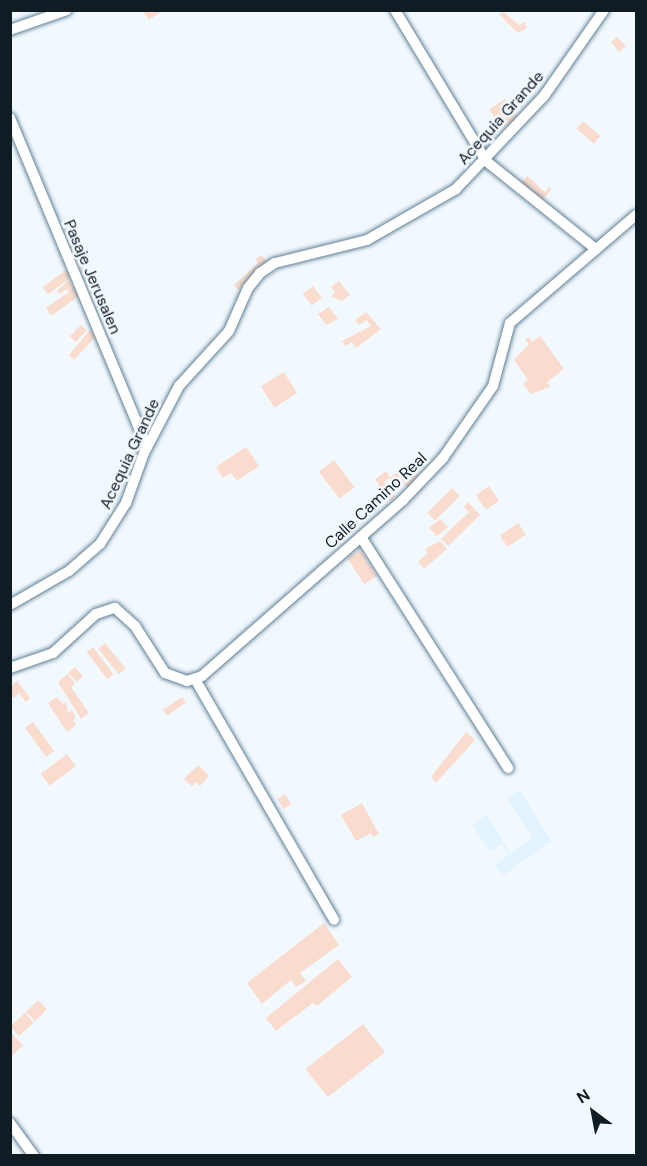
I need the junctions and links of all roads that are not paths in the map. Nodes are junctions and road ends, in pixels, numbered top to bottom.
1 (67, 10) edge
2 (395, 10) edge
3 (604, 10) edge
4 (10, 30) edge
5 (10, 118) edge
6 (486, 161) junction
7 (636, 214) edge
8 (596, 249) junction
9 (147, 447) junction
10 (361, 537) junction
11 (10, 605) edge
12 (10, 668) edge
13 (195, 679) junction
14 (508, 768) dead end
15 (334, 920) dead end
16 (10, 1123) edge
17 (34, 1155) edge

1 - 4 street
2 - 6 street
3 - 6 street, Acequia Grande
5 - 9 street, Pasaje Jerusalen
6 - 8 street
6 - 9 street, Acequia Grande
7 - 8 street, Calle Camino Real
8 - 10 street, Calle Camino Real
9 - 11 street, Acequia Grande
10 - 13 street, Calle Camino Real
10 - 14 street
12 - 13 street
13 - 15 street
16 - 17 street

